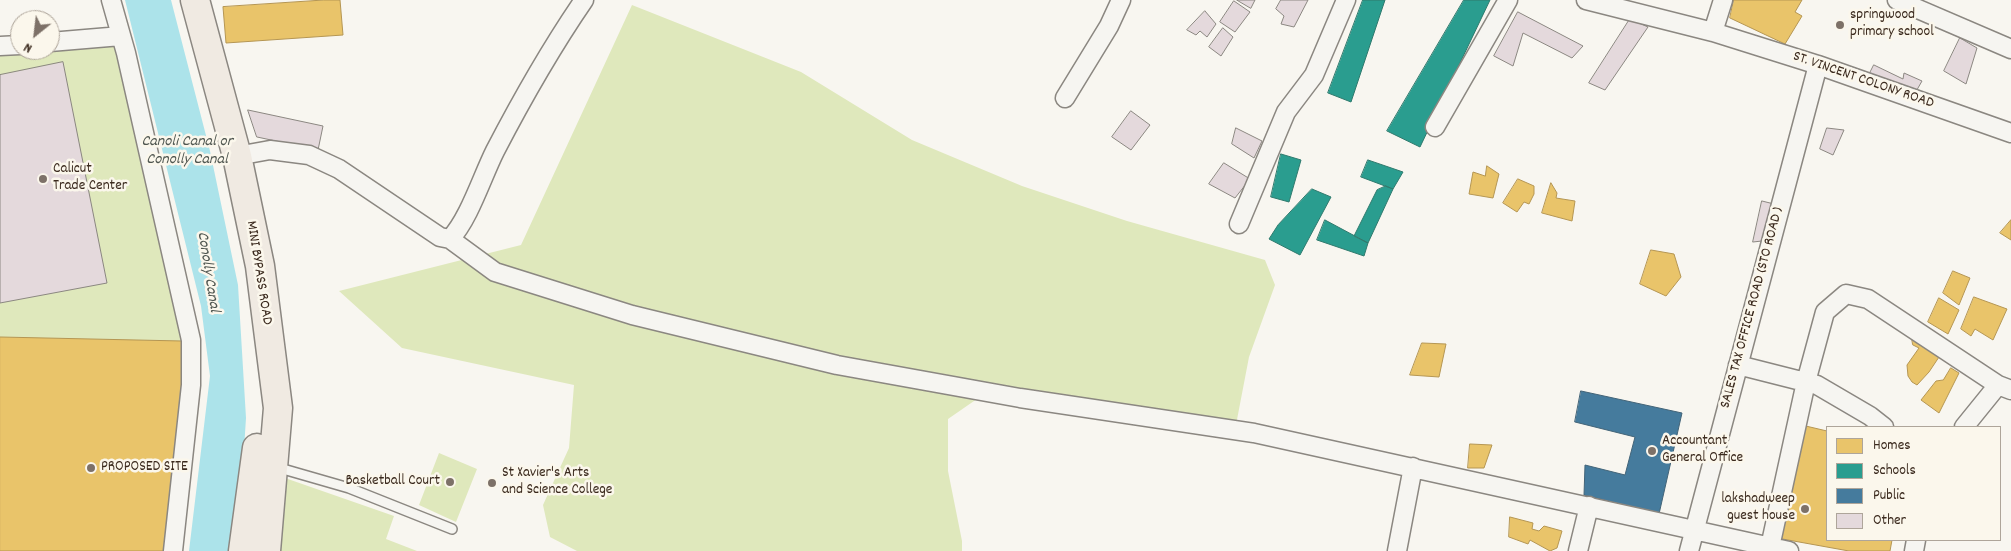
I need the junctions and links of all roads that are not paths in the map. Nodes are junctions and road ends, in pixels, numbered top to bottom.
1 (111, 0) edge
2 (187, 0) edge
3 (196, 0) edge
4 (584, 0) edge
5 (1121, 0) edge
6 (1346, 0) edge
7 (1508, 0) edge
8 (1586, 0) edge
9 (1723, 0) edge
10 (1896, 0) edge
11 (1925, 5) edge
12 (1713, 32) junction
13 (121, 36) junction
14 (60, 41) edge
15 (2011, 50) edge
16 (1818, 65) junction
17 (1065, 98) dead end
18 (1435, 127) dead end
19 (2011, 133) edge
20 (237, 156) junction
21 (1239, 224) dead end
22 (450, 239) junction
23 (1738, 365) junction
24 (1806, 382) junction
25 (2004, 388) edge
26 (1883, 426) edge
27 (1965, 426) edge
28 (273, 466) junction
29 (1414, 467) junction
30 (1589, 506) junction
31 (452, 529) dead end
32 (1695, 529) junction
33 (1770, 547) junction
34 (173, 551) edge
35 (243, 551) edge
36 (266, 551) edge
37 (1397, 551) edge
38 (1578, 551) edge
39 (1689, 551) edge
40 (1789, 551) edge

1 - 13 street
2 - 35 main road, MINI BYPASS ROAD
3 - 20 main road, MINI BYPASS ROAD
4 - 22 street
5 - 17 street
6 - 21 street
7 - 18 street
8 - 12 street, ST. VINCENT COLONY ROAD
9 - 12 street
10 - 11 street
11 - 15 street
12 - 16 street, ST. VINCENT COLONY ROAD
13 - 14 street
13 - 34 street
16 - 19 street, ST. VINCENT COLONY ROAD
16 - 23 street, SALES TAX OFFICE ROAD (STO ROAD )
20 - 22 street
20 - 28 main road, MINI BYPASS ROAD
22 - 29 street
23 - 24 street
23 - 32 street, SALES TAX OFFICE ROAD (STO ROAD )
24 - 25 street
24 - 26 street
24 - 33 street
25 - 27 street
28 - 31 lane
28 - 36 main road, MINI BYPASS ROAD
29 - 30 street
29 - 37 street
30 - 32 street
30 - 38 street
32 - 33 street
32 - 39 street, SALES TAX OFFICE ROAD (STO ROAD )
33 - 40 street

